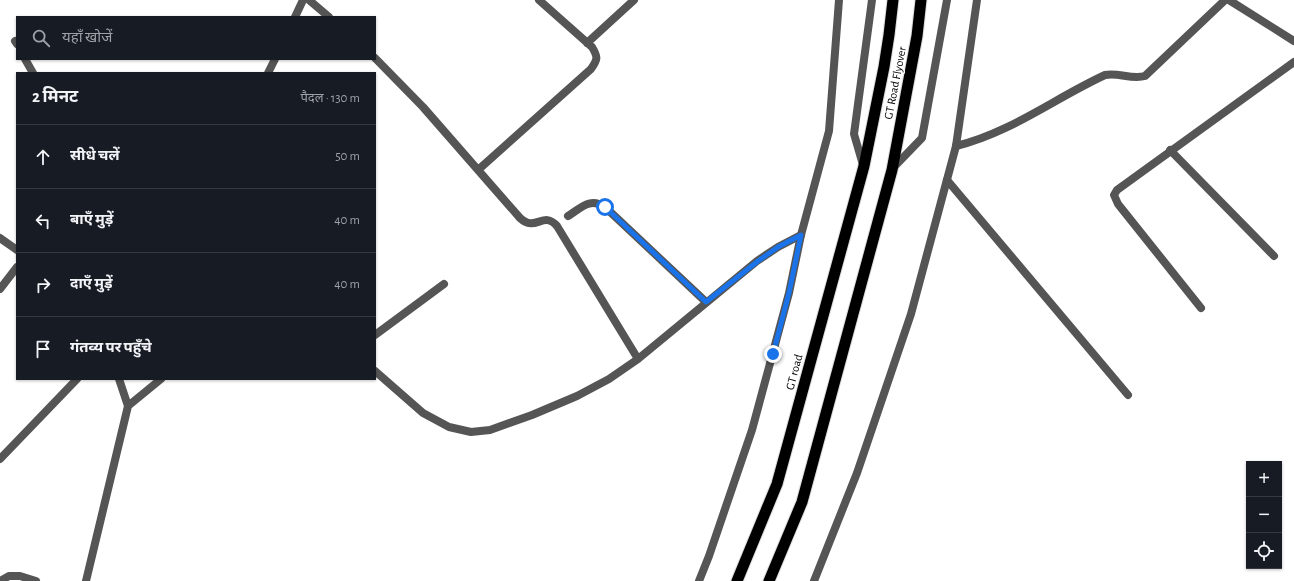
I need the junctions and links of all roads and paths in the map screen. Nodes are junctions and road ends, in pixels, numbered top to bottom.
1 (303, 0) edge
2 (309, 0) edge
3 (539, 0) edge
4 (634, 0) edge
5 (839, 0) edge
6 (872, 0) edge
7 (893, 0) edge
8 (921, 0) edge
9 (948, 0) edge
10 (977, 0) edge
11 (1225, 0) edge
12 (1229, 0) edge
13 (295, 16) edge
14 (328, 16) edge
15 (1294, 41) edge
16 (588, 43) junction
17 (376, 59) edge
18 (26, 60) edge
19 (274, 60) edge
20 (1294, 62) edge
21 (32, 72) edge
22 (268, 72) edge
23 (956, 146) junction
24 (1170, 150) junction
25 (864, 166) junction
26 (478, 170) junction
27 (892, 170) junction
28 (947, 180) junction
29 (568, 216) dead end
30 (801, 235) junction
31 (0, 238) edge
32 (16, 249) edge
33 (1274, 256) dead end
34 (16, 268) edge
35 (444, 284) dead end
36 (0, 289) edge
37 (706, 302) junction
38 (1201, 308) dead end
39 (376, 334) edge
40 (638, 359) junction
41 (376, 372) edge
42 (76, 380) edge
43 (119, 380) edge
44 (160, 380) edge
45 (1128, 395) dead end
46 (128, 406) junction
47 (0, 458) edge
48 (0, 581) edge
49 (36, 581) edge
50 (86, 581) edge
51 (699, 581) edge
52 (738, 581) edge
53 (769, 581) edge
54 (814, 581) edge

1 - 13 street
2 - 14 street
3 - 16 street
4 - 16 street
5 - 30 street
6 - 25 street
7 - 25 highway, GT Road Flyover
8 - 27 highway, GT Road Flyover
9 - 27 street
10 - 23 street
11 - 23 street
12 - 15 street
16 - 26 street
17 - 26 street
18 - 21 street
19 - 22 street
20 - 24 street
23 - 28 street
24 - 33 street
24 - 38 street
25 - 52 highway, GT road
26 - 40 street
27 - 53 highway
28 - 45 street
28 - 54 street
29 - 37 street
30 - 37 street
30 - 51 street
31 - 32 street
34 - 36 street
35 - 39 street
37 - 40 street
40 - 41 street
42 - 47 street
43 - 46 street
44 - 46 street
46 - 50 street
48 - 49 street

